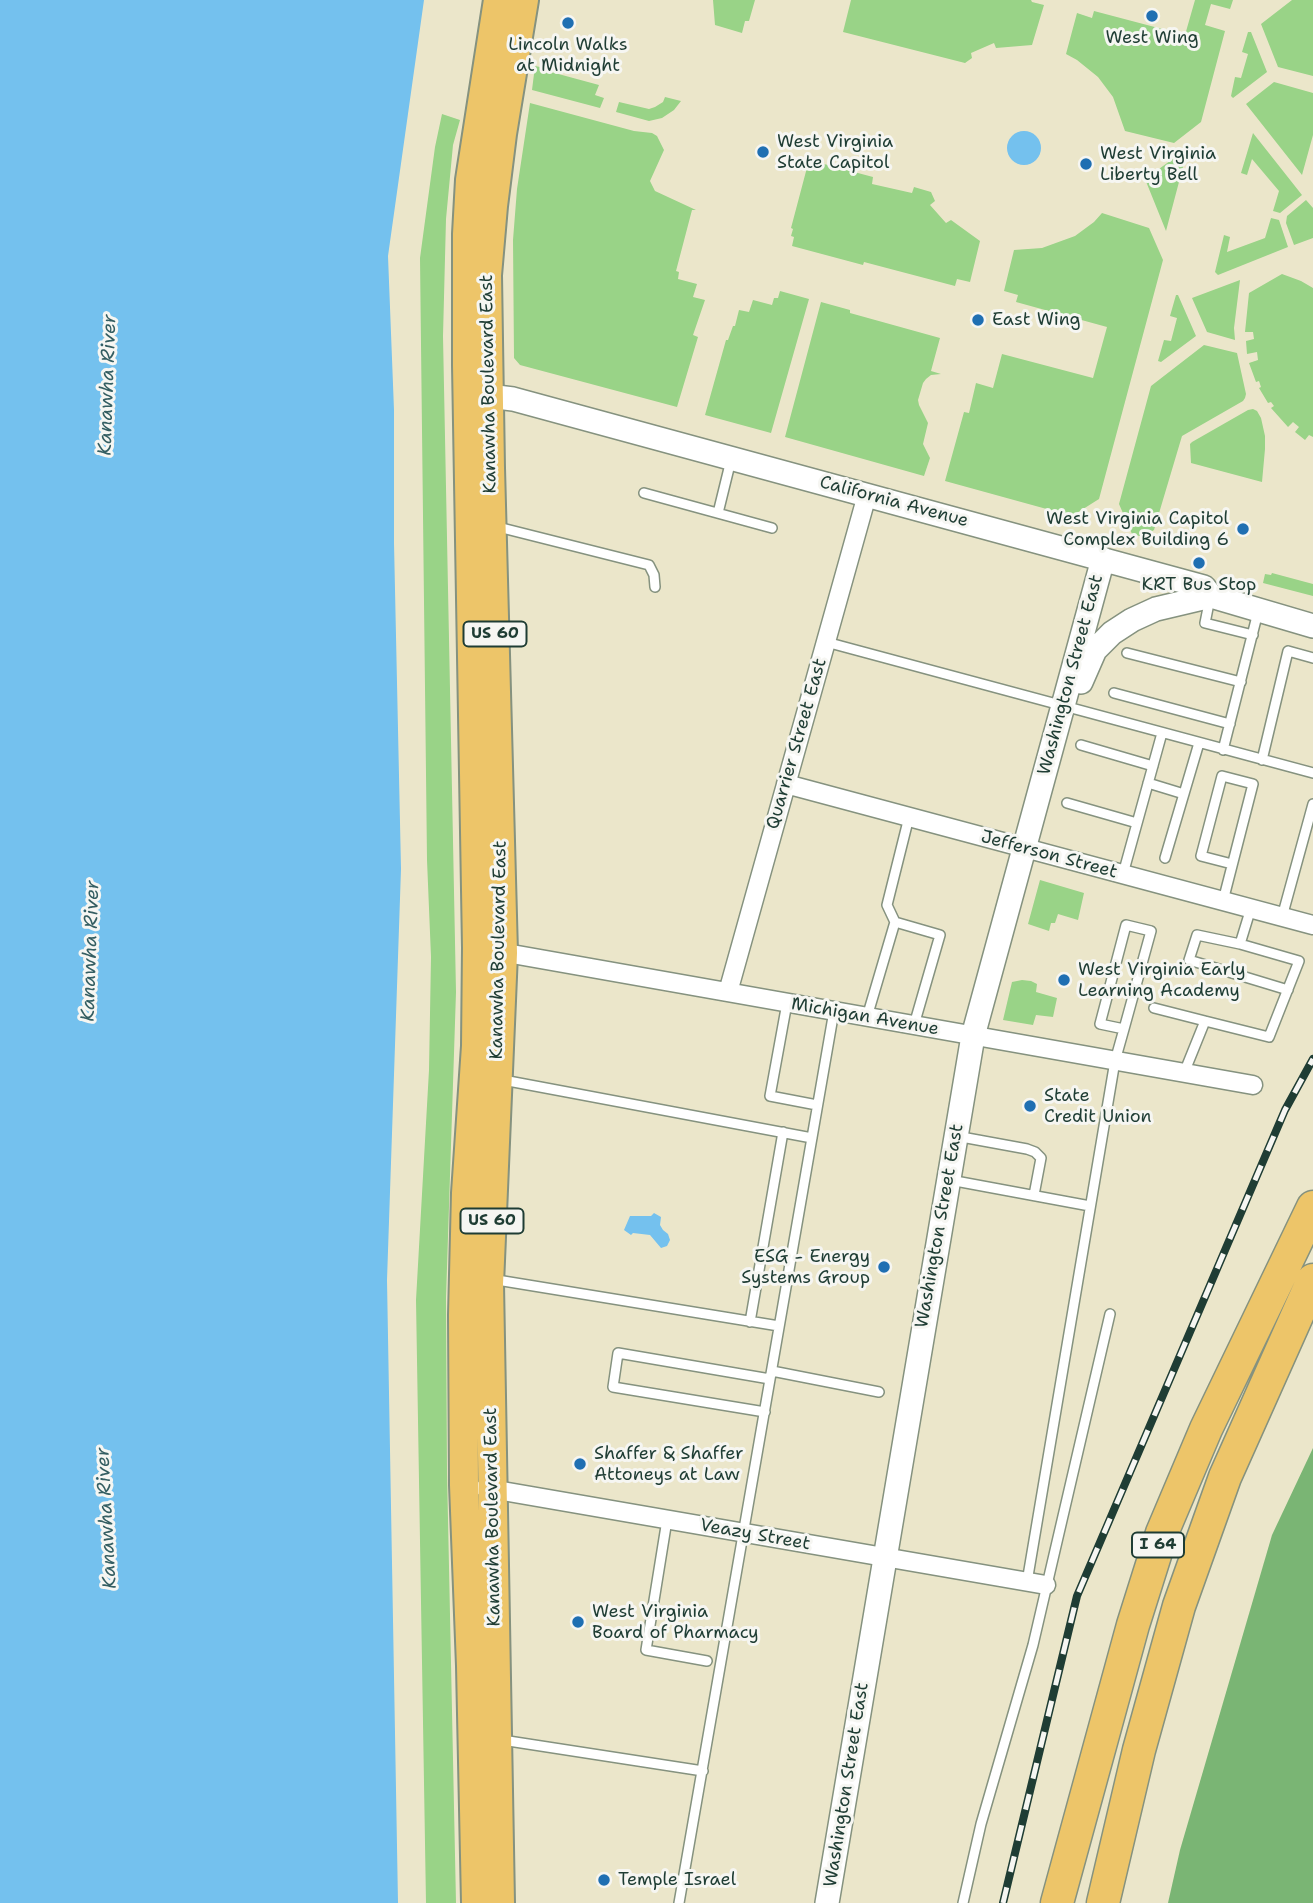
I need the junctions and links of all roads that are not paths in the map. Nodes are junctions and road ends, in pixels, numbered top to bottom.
1 (498, 0) edge
2 (524, 0) edge
3 (504, 86) junction
4 (478, 395) junction
5 (731, 458) junction
6 (644, 493) dead end
7 (867, 495) junction
8 (718, 513) junction
9 (491, 526) junction
10 (772, 528) dead end
11 (1103, 559) junction
12 (655, 587) dead end
13 (1211, 596) junction
14 (1259, 610) junction
15 (1313, 626) edge
16 (1253, 635) junction
17 (825, 642) junction
18 (1127, 653) dead end
19 (1313, 658) edge
20 (1241, 682) junction
21 (1114, 693) dead end
22 (1062, 707) junction
23 (1230, 724) junction
24 (1163, 733) junction
25 (1199, 743) junction
26 (1081, 746) dead end
27 (1223, 750) junction
28 (1262, 760) junction
29 (1153, 766) junction
30 (1313, 771) edge
31 (1149, 783) junction
32 (786, 784) junction
33 (1184, 794) junction
34 (1067, 803) dead end
35 (1313, 804) edge
36 (909, 817) junction
37 (1137, 823) junction
38 (1024, 848) junction
39 (1165, 858) dead end
40 (1232, 864) junction
41 (1123, 874) junction
42 (1223, 901) junction
43 (1251, 908) junction
44 (1282, 917) junction
45 (895, 922) junction
46 (1313, 925) edge
47 (1240, 944) junction
48 (490, 950) junction
49 (1288, 990) junction
50 (728, 992) junction
51 (787, 1003) junction
52 (1154, 1008) dead end
53 (834, 1011) junction
54 (867, 1017) junction
55 (1205, 1021) junction
56 (914, 1025) junction
57 (1124, 1029) junction
58 (973, 1035) junction
59 (1115, 1061) junction
60 (1184, 1073) junction
61 (497, 1080) junction
62 (1253, 1085) dead end
63 (817, 1105) junction
64 (783, 1132) junction
65 (956, 1136) junction
66 (812, 1138) junction
67 (948, 1179) junction
68 (1034, 1195) junction
69 (1090, 1206) junction
70 (1313, 1207) edge
71 (490, 1279) junction
72 (1313, 1280) edge
73 (1110, 1314) dead end
74 (750, 1322) junction
75 (779, 1326) junction
76 (771, 1375) junction
77 (879, 1392) dead end
78 (765, 1412) junction
79 (464, 1485) junction
80 (492, 1490) junction
81 (667, 1520) junction
82 (744, 1533) junction
83 (884, 1557) junction
84 (1027, 1582) junction
85 (1045, 1585) junction
86 (707, 1661) dead end
87 (497, 1740) junction
88 (702, 1771) junction
89 (476, 1903) edge
90 (500, 1903) edge
91 (679, 1903) edge
92 (827, 1903) edge
93 (963, 1903) edge
94 (1057, 1903) edge
95 (1103, 1903) edge

1 - 3 main road, Kanawha Boulevard East / US 60
2 - 3 main road, Kanawha Boulevard East / US 60
3 - 4 main road, Kanawha Boulevard East / US 60
4 - 5 street, California Avenue
4 - 9 main road, Kanawha Boulevard East / US 60
4 - 48 main road, Kanawha Boulevard East / US 60
5 - 7 street, California Avenue
5 - 8 lane
6 - 8 lane
7 - 11 street, California Avenue
7 - 17 street, Quarrier Street East
8 - 10 lane
9 - 12 lane
9 - 48 main road, Kanawha Boulevard East / US 60
11 - 13 street, California Avenue
11 - 22 street, Washington Street East
13 - 14 street, California Avenue
13 - 16 lane
13 - 22 street
14 - 15 street, California Avenue
14 - 16 lane
16 - 20 lane
17 - 22 lane
17 - 32 street, Quarrier Street East
18 - 20 lane
19 - 28 lane
20 - 23 lane
21 - 23 lane
22 - 24 lane
22 - 38 street, Washington Street East
23 - 27 lane
24 - 25 lane
24 - 29 lane
25 - 27 lane
25 - 33 lane
26 - 29 lane
27 - 28 lane
28 - 30 lane
29 - 31 lane
31 - 33 lane
31 - 37 lane
32 - 36 street, Jefferson Street
32 - 50 street, Quarrier Street East
33 - 39 lane
34 - 37 lane
35 - 44 lane
36 - 38 street, Jefferson Street
36 - 45 lane
37 - 41 lane
38 - 41 street, Jefferson Street
38 - 58 street, Washington Street East
40 - 40 lane
40 - 42 lane
41 - 42 street, Jefferson Street
42 - 43 street, Jefferson Street
43 - 44 street, Jefferson Street
43 - 47 lane
44 - 46 street, Jefferson Street
45 - 54 lane
45 - 56 lane
47 - 49 lane
47 - 49 lane
48 - 50 street, Michigan Avenue
48 - 61 main road, Kanawha Boulevard East / US 60
48 - 79 main road, Kanawha Boulevard East / US 60
49 - 55 lane
50 - 51 street, Michigan Avenue
51 - 53 street, Michigan Avenue
51 - 63 lane
52 - 55 lane
53 - 54 street, Michigan Avenue
53 - 63 lane
54 - 56 street, Michigan Avenue
55 - 60 lane
56 - 58 street, Michigan Avenue
57 - 57 lane
57 - 59 lane
58 - 59 street, Michigan Avenue
58 - 65 street, Washington Street East
59 - 60 street, Michigan Avenue
59 - 69 lane
60 - 62 street, Michigan Avenue
61 - 64 lane
61 - 71 main road, Kanawha Boulevard East / US 60
63 - 66 lane
64 - 66 lane
64 - 74 lane
65 - 67 street, Washington Street East
65 - 68 lane
66 - 75 lane
67 - 68 lane
67 - 83 street, Washington Street East
68 - 69 lane
69 - 84 lane
70 - 94 highway, I 64
71 - 74 lane
71 - 80 main road, Kanawha Boulevard East / US 60
72 - 95 highway, I 64
73 - 85 lane
74 - 75 lane
75 - 76 lane
76 - 77 lane
76 - 78 lane
76 - 78 lane
78 - 82 lane
79 - 80 street, Veazy Street
79 - 89 main road, Kanawha Boulevard East / US 60
80 - 81 street, Veazy Street
80 - 87 main road, Kanawha Boulevard East / US 60
81 - 82 street, Veazy Street
81 - 86 lane
82 - 83 street, Veazy Street
82 - 88 lane
83 - 84 street, Veazy Street
83 - 92 street, Washington Street East
84 - 85 street, Veazy Street
85 - 93 lane
87 - 88 lane
87 - 90 main road, Kanawha Boulevard East / US 60
88 - 91 lane

